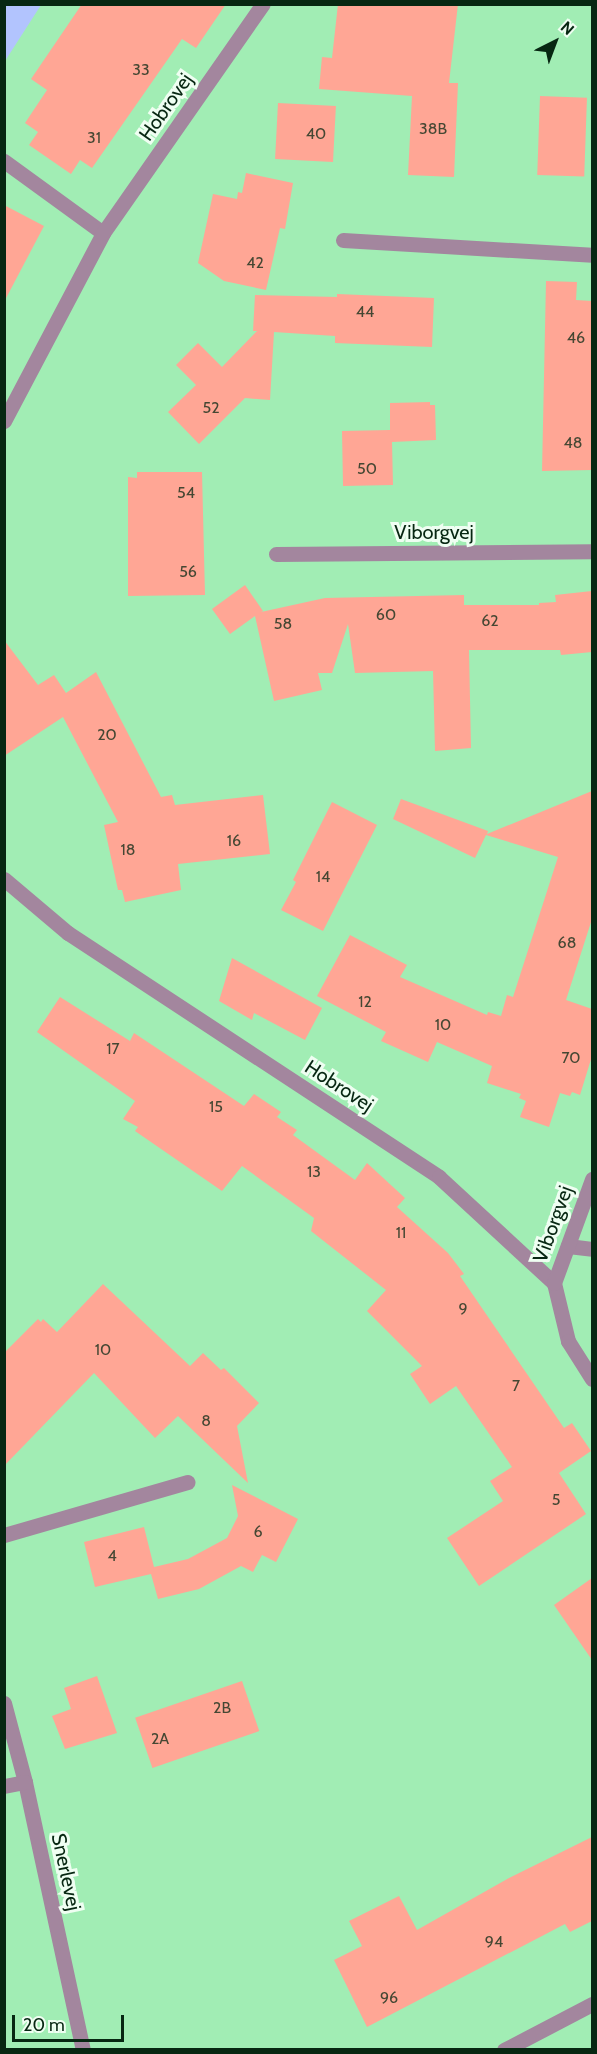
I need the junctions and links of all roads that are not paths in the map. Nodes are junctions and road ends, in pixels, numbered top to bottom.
1 (263, 4) edge
2 (4, 161) edge
3 (103, 233) junction
4 (344, 240) dead end
5 (592, 255) edge
6 (4, 421) edge
7 (592, 551) edge
8 (276, 554) dead end
9 (4, 879) edge
10 (592, 1179) edge
11 (568, 1246) junction
12 (592, 1249) edge
13 (554, 1283) junction
14 (592, 1379) edge
15 (188, 1482) dead end
16 (4, 1535) edge
17 (4, 1704) edge
18 (25, 1782) junction
19 (4, 1786) edge
20 (592, 2004) edge
21 (83, 2049) edge
22 (504, 2049) edge

1 - 3 street, Hobrovej
2 - 3 street
3 - 6 street, Hobrovej
4 - 5 street
7 - 8 street, Viborgvej
9 - 13 street, Hobrovej
10 - 11 street, Viborgvej
11 - 12 street
11 - 13 street, Viborgvej
13 - 14 street
15 - 16 street
17 - 18 street, Snerlevej
18 - 19 street
18 - 21 street, Snerlevej
20 - 22 street

